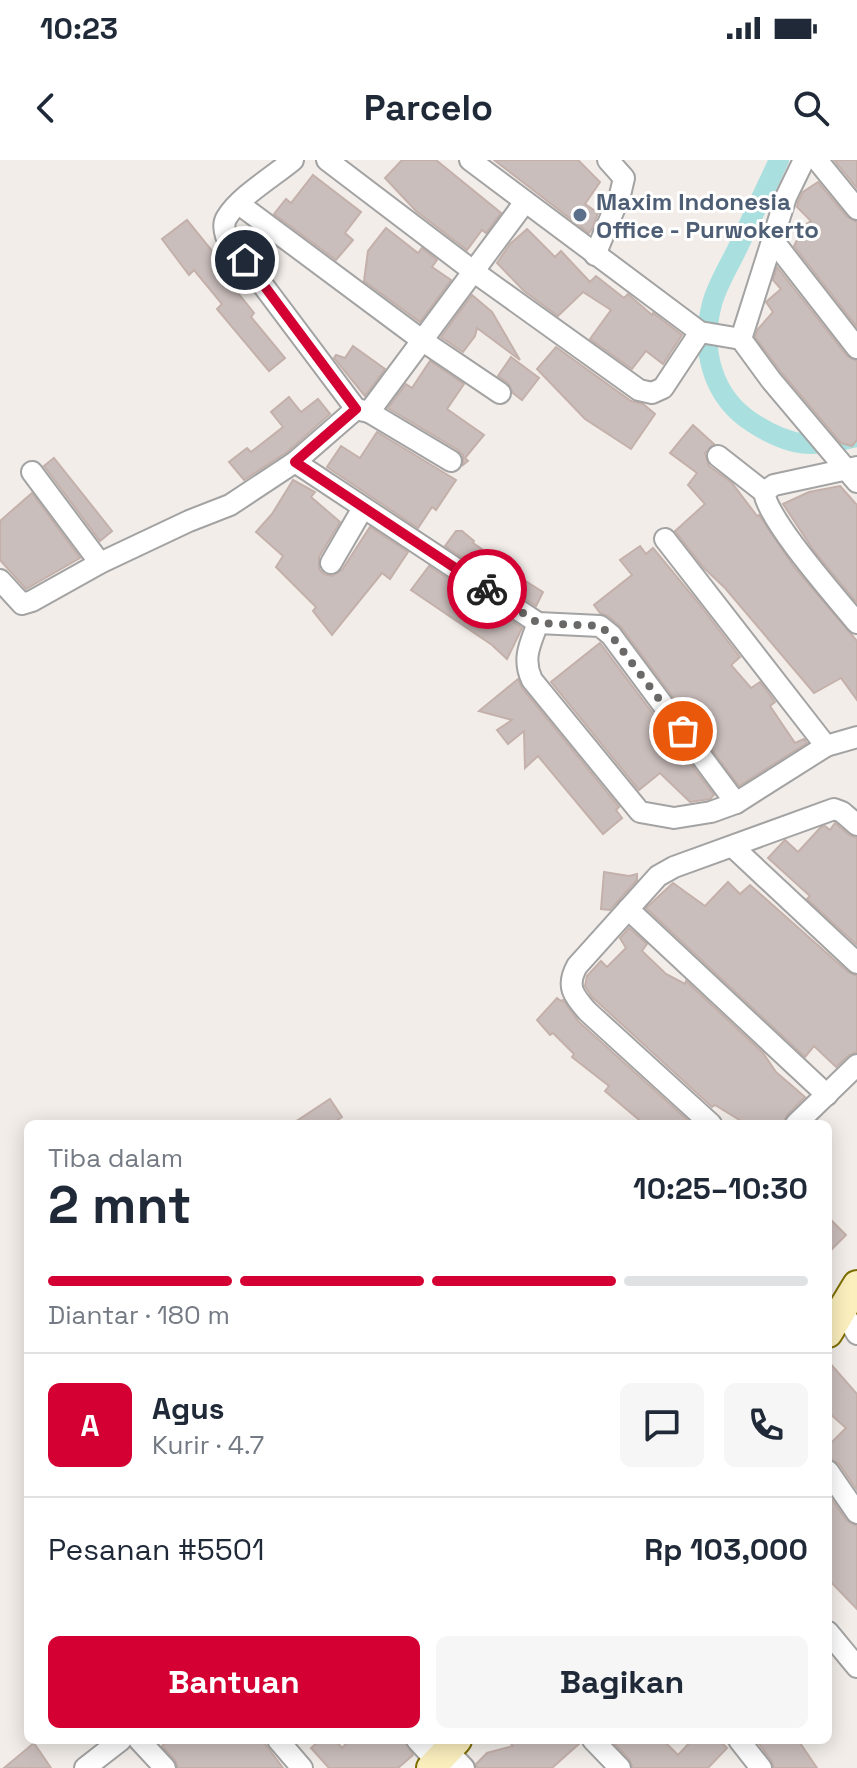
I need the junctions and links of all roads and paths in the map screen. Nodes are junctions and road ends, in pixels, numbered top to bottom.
1 (293, 160) edge
2 (327, 160) edge
3 (470, 160) edge
4 (608, 160) edge
5 (804, 160) edge
6 (817, 160) edge
7 (525, 202) junction
8 (239, 204) junction
9 (857, 209) edge
10 (772, 239) junction
11 (595, 255) junction
12 (473, 271) junction
13 (702, 332) junction
14 (734, 337) junction
15 (423, 341) junction
16 (857, 348) edge
17 (500, 393) dead end
18 (363, 411) junction
19 (718, 456) dead end
20 (451, 461) dead end
21 (295, 462) junction
22 (851, 471) edge
23 (32, 472) dead end
24 (764, 492) junction
25 (363, 508) junction
26 (665, 539) dead end
27 (100, 563) junction
28 (331, 563) dead end
29 (0, 580) edge
30 (538, 623) junction
31 (857, 623) edge
32 (857, 737) edge
33 (826, 746) junction
34 (736, 803) junction
35 (857, 825) edge
36 (733, 847) junction
37 (628, 909) junction
38 (857, 963) edge
39 (857, 1065) edge
40 (827, 1095) junction
41 (707, 1120) edge
42 (800, 1120) edge
43 (857, 1285) edge
44 (835, 1322) edge
45 (857, 1334) edge
46 (832, 1477) edge
47 (857, 1513) edge
48 (832, 1637) edge
49 (857, 1667) edge
50 (116, 1744) edge
51 (143, 1744) edge
52 (281, 1744) edge
53 (424, 1744) edge
54 (597, 1744) edge
55 (742, 1744) edge
56 (447, 1758) edge
57 (85, 1768) edge
58 (165, 1768) edge
59 (302, 1768) edge
60 (620, 1768) edge
61 (761, 1768) edge

1 - 8 street
2 - 12 street
3 - 7 street
4 - 11 street
5 - 10 street
6 - 9 street
7 - 11 street
7 - 12 street
8 - 15 street
8 - 18 street
10 - 14 street
10 - 16 street
11 - 13 street
12 - 13 street
12 - 15 street
13 - 14 street
14 - 22 street
15 - 17 street
15 - 18 street
18 - 20 street
18 - 21 street
19 - 24 street
21 - 25 street
21 - 27 street
22 - 24 street
23 - 27 street
24 - 31 street
25 - 28 street
25 - 30 street
26 - 33 street
27 - 29 street
30 - 34 street
30 - 34 street
32 - 33 street
33 - 34 street
35 - 36 street
36 - 37 street
36 - 38 street
37 - 40 street
37 - 41 street
39 - 40 street
40 - 42 street
43 - 44 street
44 - 45 street
46 - 47 street
48 - 49 street
50 - 57 street
51 - 58 street
52 - 59 street
53 - 56 street
54 - 60 street
55 - 61 street

